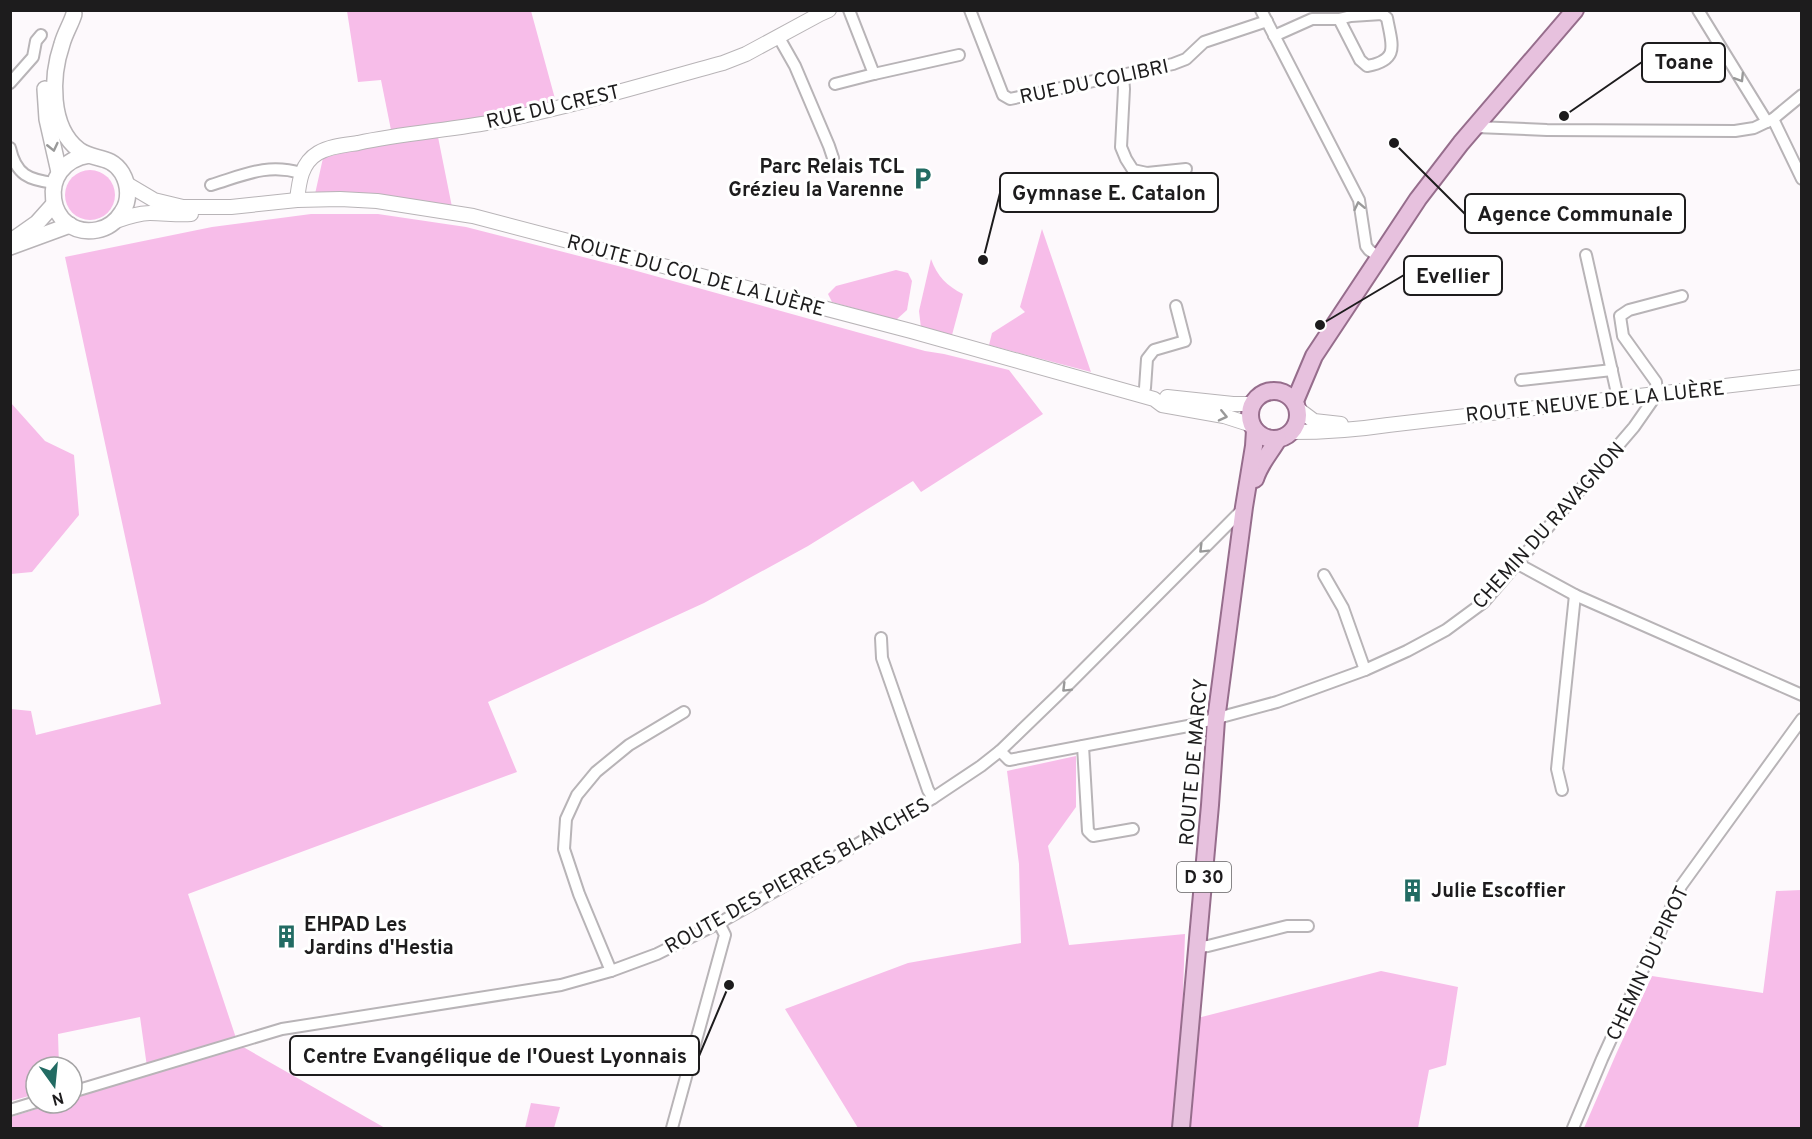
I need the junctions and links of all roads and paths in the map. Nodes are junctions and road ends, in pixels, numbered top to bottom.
1 (829, 10) edge
2 (849, 10) edge
3 (970, 10) edge
4 (1261, 10) edge
5 (1575, 10) edge
6 (1698, 10) edge
7 (76, 12) edge
8 (1339, 19) junction
9 (1267, 21) junction
10 (41, 35) dead end
11 (778, 36) junction
12 (1274, 36) junction
13 (959, 55) dead end
14 (874, 74) junction
15 (1123, 76) junction
16 (10, 83) edge
17 (836, 84) dead end
18 (1802, 95) edge
19 (1770, 120) junction
20 (1476, 127) junction
21 (10, 148) edge
22 (89, 155) junction
23 (832, 168) dead end
24 (1186, 169) dead end
25 (301, 173) junction
26 (57, 177) junction
27 (1802, 179) edge
28 (127, 184) junction
29 (211, 185) dead end
30 (297, 200) junction
31 (54, 204) junction
32 (231, 207) junction
33 (116, 221) junction
34 (70, 225) junction
35 (10, 242) edge
36 (10, 247) edge
37 (1586, 255) dead end
38 (1379, 257) junction
39 (1682, 296) dead end
40 (1176, 306) dead end
41 (1314, 356) junction
42 (1612, 370) junction
43 (1802, 377) edge
44 (1521, 380) dead end
45 (1279, 390) junction
46 (1150, 393) junction
47 (1657, 394) junction
48 (1618, 398) junction
49 (1252, 404) junction
50 (1296, 405) junction
51 (1388, 425) junction
52 (1253, 427) junction
53 (1285, 436) junction
54 (1244, 507) junction
55 (1518, 564) junction
56 (1324, 575) dead end
57 (1575, 596) junction
58 (881, 638) dead end
59 (1365, 670) junction
60 (1802, 695) edge
61 (684, 712) dead end
62 (1802, 719) edge
63 (1216, 720) junction
64 (1083, 746) junction
65 (1000, 751) junction
66 (1562, 790) dead end
67 (933, 798) junction
68 (1133, 829) dead end
69 (719, 923) junction
70 (1308, 926) dead end
71 (1197, 947) junction
72 (611, 971) junction
73 (84, 1088) edge
74 (672, 1128) edge
75 (1181, 1128) edge
76 (1573, 1128) edge

1 - 11 street, RUE DU CREST
2 - 14 street
3 - 15 street, RUE DU COLIBRI
4 - 9 street
5 - 20 main road
6 -> 19 street
7 - 22 main road
7 -> 26 main road
8 - 8 street
8 - 12 street
9 - 12 street
9 - 15 street, RUE DU COLIBRI
10 - 16 street
11 - 23 street
11 - 25 street, RUE DU CREST
38 -> 12 street
13 - 14 street
14 - 17 street
15 - 24 street
18 - 19 street
19 - 20 street
19 - 27 street
20 - 38 main road
21 - 26 street
22 - 26 main road
22 - 28 main road
25 - 29 street
25 - 30 street
26 - 31 main road
28 - 32 street, ROUTE DU COL DE LA LUÈRE
28 - 33 main road
30 - 32 street, ROUTE DU COL DE LA LUÈRE
30 - 46 street, ROUTE DU COL DE LA LUÈRE
31 - 34 main road
31 - 35 main road
32 - 33 street, ROUTE DU COL DE LA LUÈRE
33 - 34 main road
34 - 36 main road
37 - 42 street
38 - 41 main road
39 - 47 street
40 - 46 street
41 - 45 main road
41 - 50 main road
42 - 44 street
42 - 48 street
43 - 47 street, ROUTE NEUVE DE LA LUÈRE
45 - 49 main road
45 - 50 main road
46 - 49 street, ROUTE DU COL DE LA LUÈRE
46 -> 52 street, ROUTE DU COL DE LA LUÈRE
47 - 48 street, ROUTE NEUVE DE LA LUÈRE
47 - 55 street, CHEMIN DU RAVAGNON
48 - 51 street, ROUTE NEUVE DE LA LUÈRE
49 - 52 main road
50 - 51 street, ROUTE NEUVE DE LA LUÈRE
50 - 53 main road
51 - 53 street, ROUTE NEUVE DE LA LUÈRE
52 - 53 main road
52 - 54 main road, ROUTE DE MARCY / D 30
53 - 54 main road, ROUTE DE MARCY / D 30
54 - 63 main road, ROUTE DE MARCY / D 30
54 -> 65 street, ROUTE DES PIERRES BLANCHES
55 - 57 street
55 - 59 street, CHEMIN DU RAVAGNON
56 - 59 street
57 - 60 street
57 - 66 street
58 - 67 street
59 - 63 street, CHEMIN DU RAVAGNON
61 - 72 street
62 - 76 street, CHEMIN DU PIROT
63 - 64 street, CHEMIN DU RAVAGNON
63 - 71 main road, ROUTE DE MARCY / D 30
64 - 65 street, CHEMIN DU RAVAGNON
64 - 68 street
65 - 67 street, ROUTE DES PIERRES BLANCHES
67 - 69 street, ROUTE DES PIERRES BLANCHES
69 - 72 street, ROUTE DES PIERRES BLANCHES
69 - 74 street
70 - 71 street
71 - 75 main road, ROUTE DE MARCY / D 30
72 - 73 street, ROUTE DES PIERRES BLANCHES

